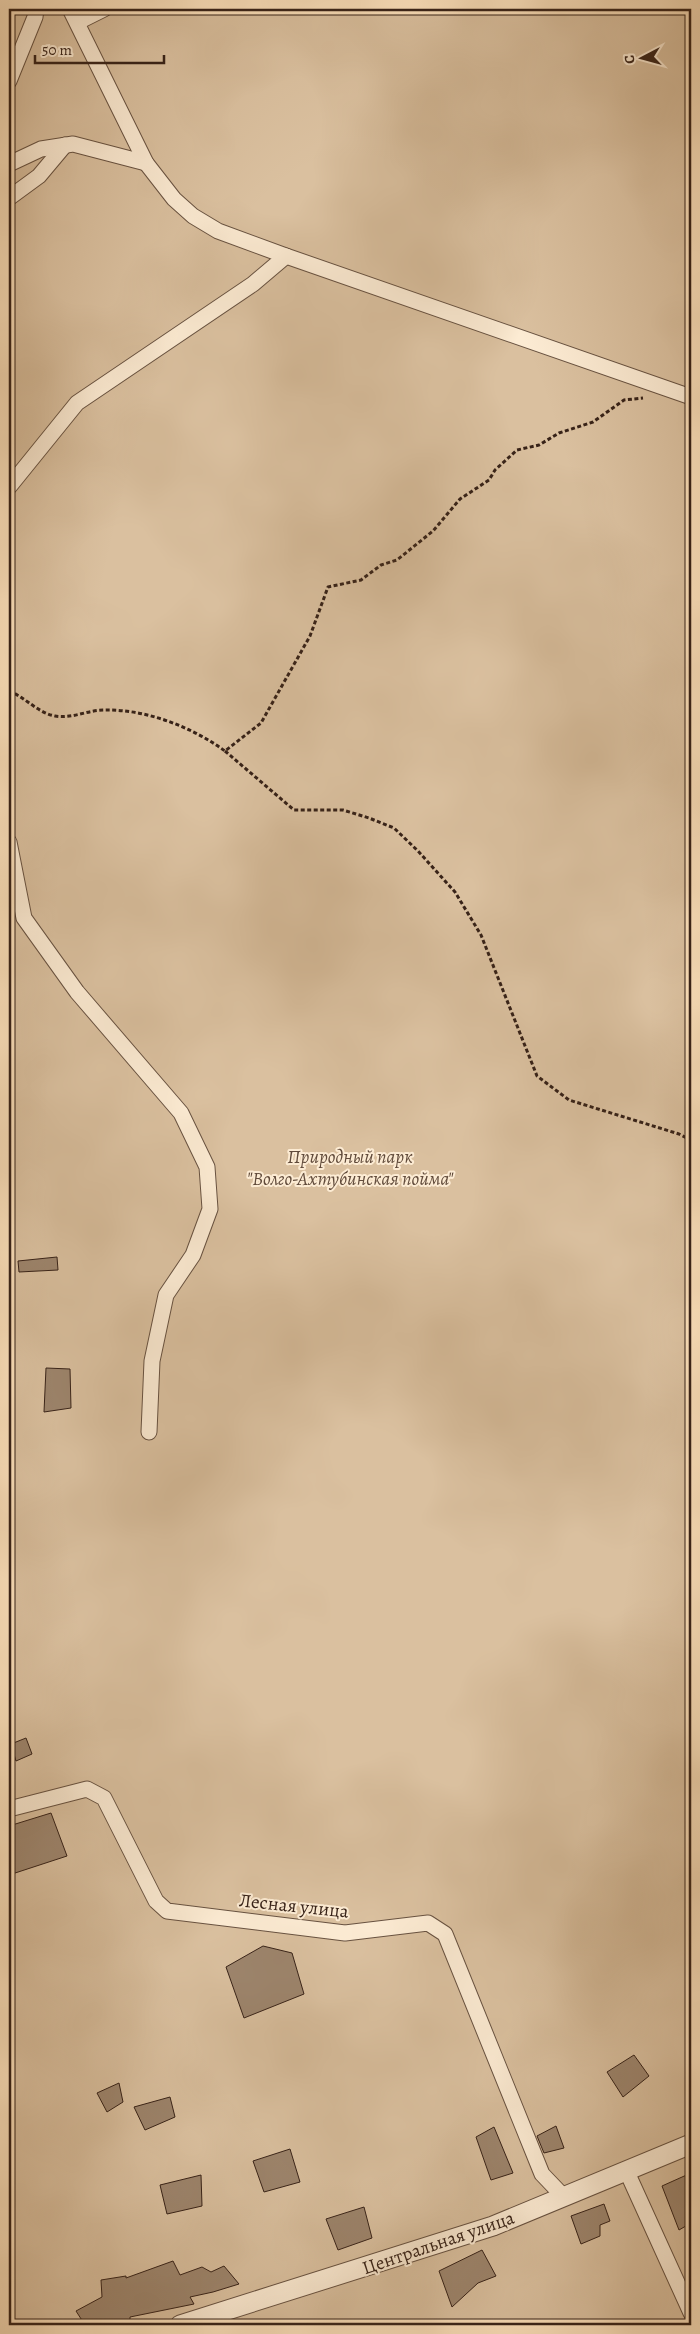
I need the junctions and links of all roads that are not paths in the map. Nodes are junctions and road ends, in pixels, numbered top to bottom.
1 (36, 9) edge
2 (104, 9) edge
3 (74, 15) edge
4 (9, 81) edge
5 (65, 145) junction
6 (146, 163) junction
7 (9, 164) edge
8 (9, 198) edge
9 (286, 256) junction
10 (691, 396) edge
11 (9, 486) edge
12 (9, 842) edge
13 (149, 1432) dead end
14 (9, 1809) edge
15 (691, 2144) edge
16 (627, 2172) junction
17 (563, 2196) junction
18 (691, 2313) edge
19 (180, 2325) edge

1 - 4 street
2 - 3 street
3 - 6 street
5 - 6 street
5 - 7 street
5 - 8 street
6 - 9 street
9 - 10 street
9 - 11 street
12 - 13 street
14 - 17 street, Лесная улица
15 - 16 street, Центральная улица
16 - 17 street, Центральная улица
16 - 18 street
17 - 19 street, Центральная улица

